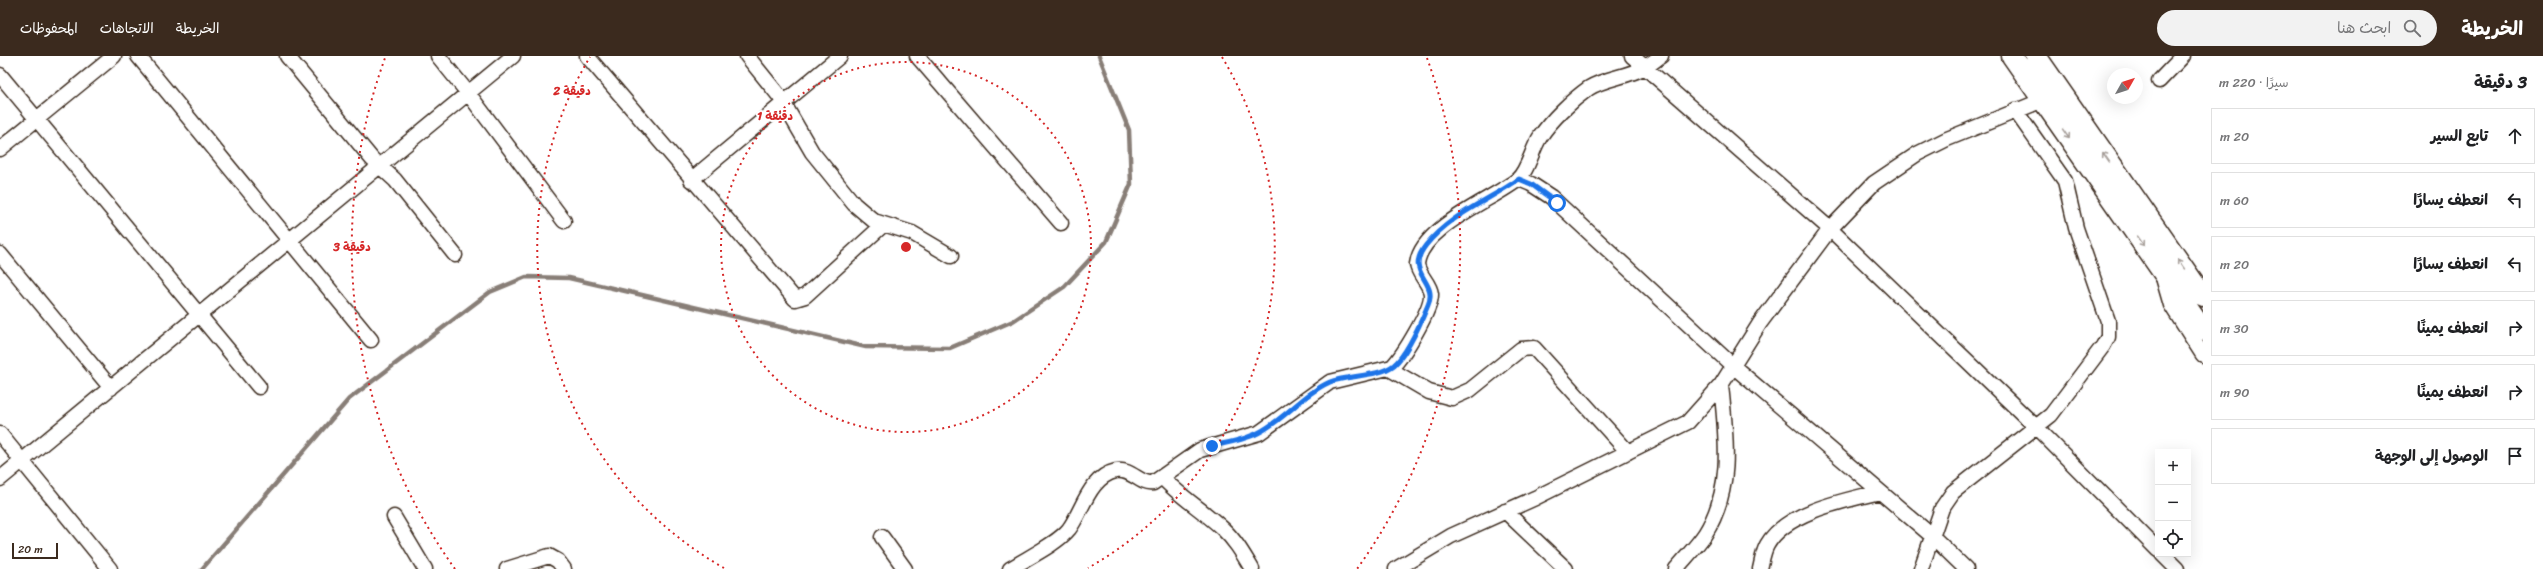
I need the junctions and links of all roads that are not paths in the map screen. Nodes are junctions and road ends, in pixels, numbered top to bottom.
1 (114, 56) edge
2 (138, 56) edge
3 (287, 56) edge
4 (438, 56) edge
5 (513, 56) edge
6 (587, 56) edge
7 (747, 56) edge
8 (840, 56) edge
9 (918, 56) edge
10 (1632, 56) edge
11 (1661, 56) edge
12 (2012, 56) edge
13 (2036, 56) edge
14 (2183, 56) edge
15 (1643, 68) junction
16 (0, 75) edge
17 (2159, 80) dead end
18 (468, 93) junction
19 (2065, 97) junction
20 (784, 103) junction
21 (2046, 104) junction
22 (2015, 110) junction
23 (37, 119) junction
24 (0, 149) edge
25 (380, 166) junction
26 (1519, 179) junction
27 (691, 180) junction
28 (564, 221) dead end
29 (1061, 223) dead end
30 (883, 225) junction
31 (1830, 229) junction
32 (290, 240) junction
33 (0, 254) edge
34 (455, 255) dead end
35 (951, 256) dead end
36 (2161, 270) junction
37 (2203, 296) edge
38 (199, 315) junction
39 (2203, 330) edge
40 (371, 340) dead end
41 (2203, 355) edge
42 (1733, 366) junction
43 (1388, 368) junction
44 (1721, 385) junction
45 (259, 387) dead end
46 (111, 388) junction
47 (2035, 426) junction
48 (0, 434) edge
49 (1628, 452) junction
50 (22, 461) junction
51 (1162, 477) junction
52 (0, 479) edge
53 (1880, 492) junction
54 (1506, 511) junction
55 (394, 517) dead end
56 (1932, 536) junction
57 (882, 537) dead end
58 (2155, 547) edge
59 (2165, 557) edge
60 (110, 569) edge
61 (425, 569) edge
62 (507, 569) edge
63 (564, 569) edge
64 (905, 569) edge
65 (1010, 569) edge
66 (1252, 569) edge
67 (1396, 569) edge
68 (1566, 569) edge
69 (1676, 569) edge
70 (1760, 569) edge
71 (1921, 569) edge
72 (1966, 569) edge
73 (2177, 569) edge

1 - 23 street
2 - 32 street
3 - 25 street
4 - 18 street
5 - 18 street
6 - 27 street
7 - 20 street
8 - 20 street
9 - 29 street
10 - 15 street
11 - 15 street
12 - 21 street
13 - 19 street
14 - 17 street
15 - 26 street
15 - 31 street
16 - 23 street
18 - 25 street
18 - 28 street
19 - 21 street
37 -> 19 street
20 - 27 street
20 - 30 street
21 - 22 street
21 -> 36 street
22 - 31 street
22 - 47 street
23 - 24 street
23 - 38 street
25 - 32 street
25 - 34 street
26 - 42 street
26 - 43 street
27 - 30 street
30 - 35 street
31 - 42 street
31 - 47 street
32 - 38 street
32 - 40 street
33 - 46 street
36 - 39 street
36 - 41 street
38 - 45 street
38 - 46 street
42 - 44 street
42 - 53 street
43 - 49 street
43 - 51 street
44 - 49 street
44 - 69 street
46 - 50 street
47 - 56 street
47 - 58 street
48 - 50 street
49 - 54 street
50 - 52 street
50 - 60 street
51 - 65 street
51 - 66 street
53 - 56 street
53 - 70 street
54 - 67 street
54 - 68 street
55 - 61 street
56 - 71 street
56 - 72 street
57 - 64 street
59 - 73 street
62 - 63 street

